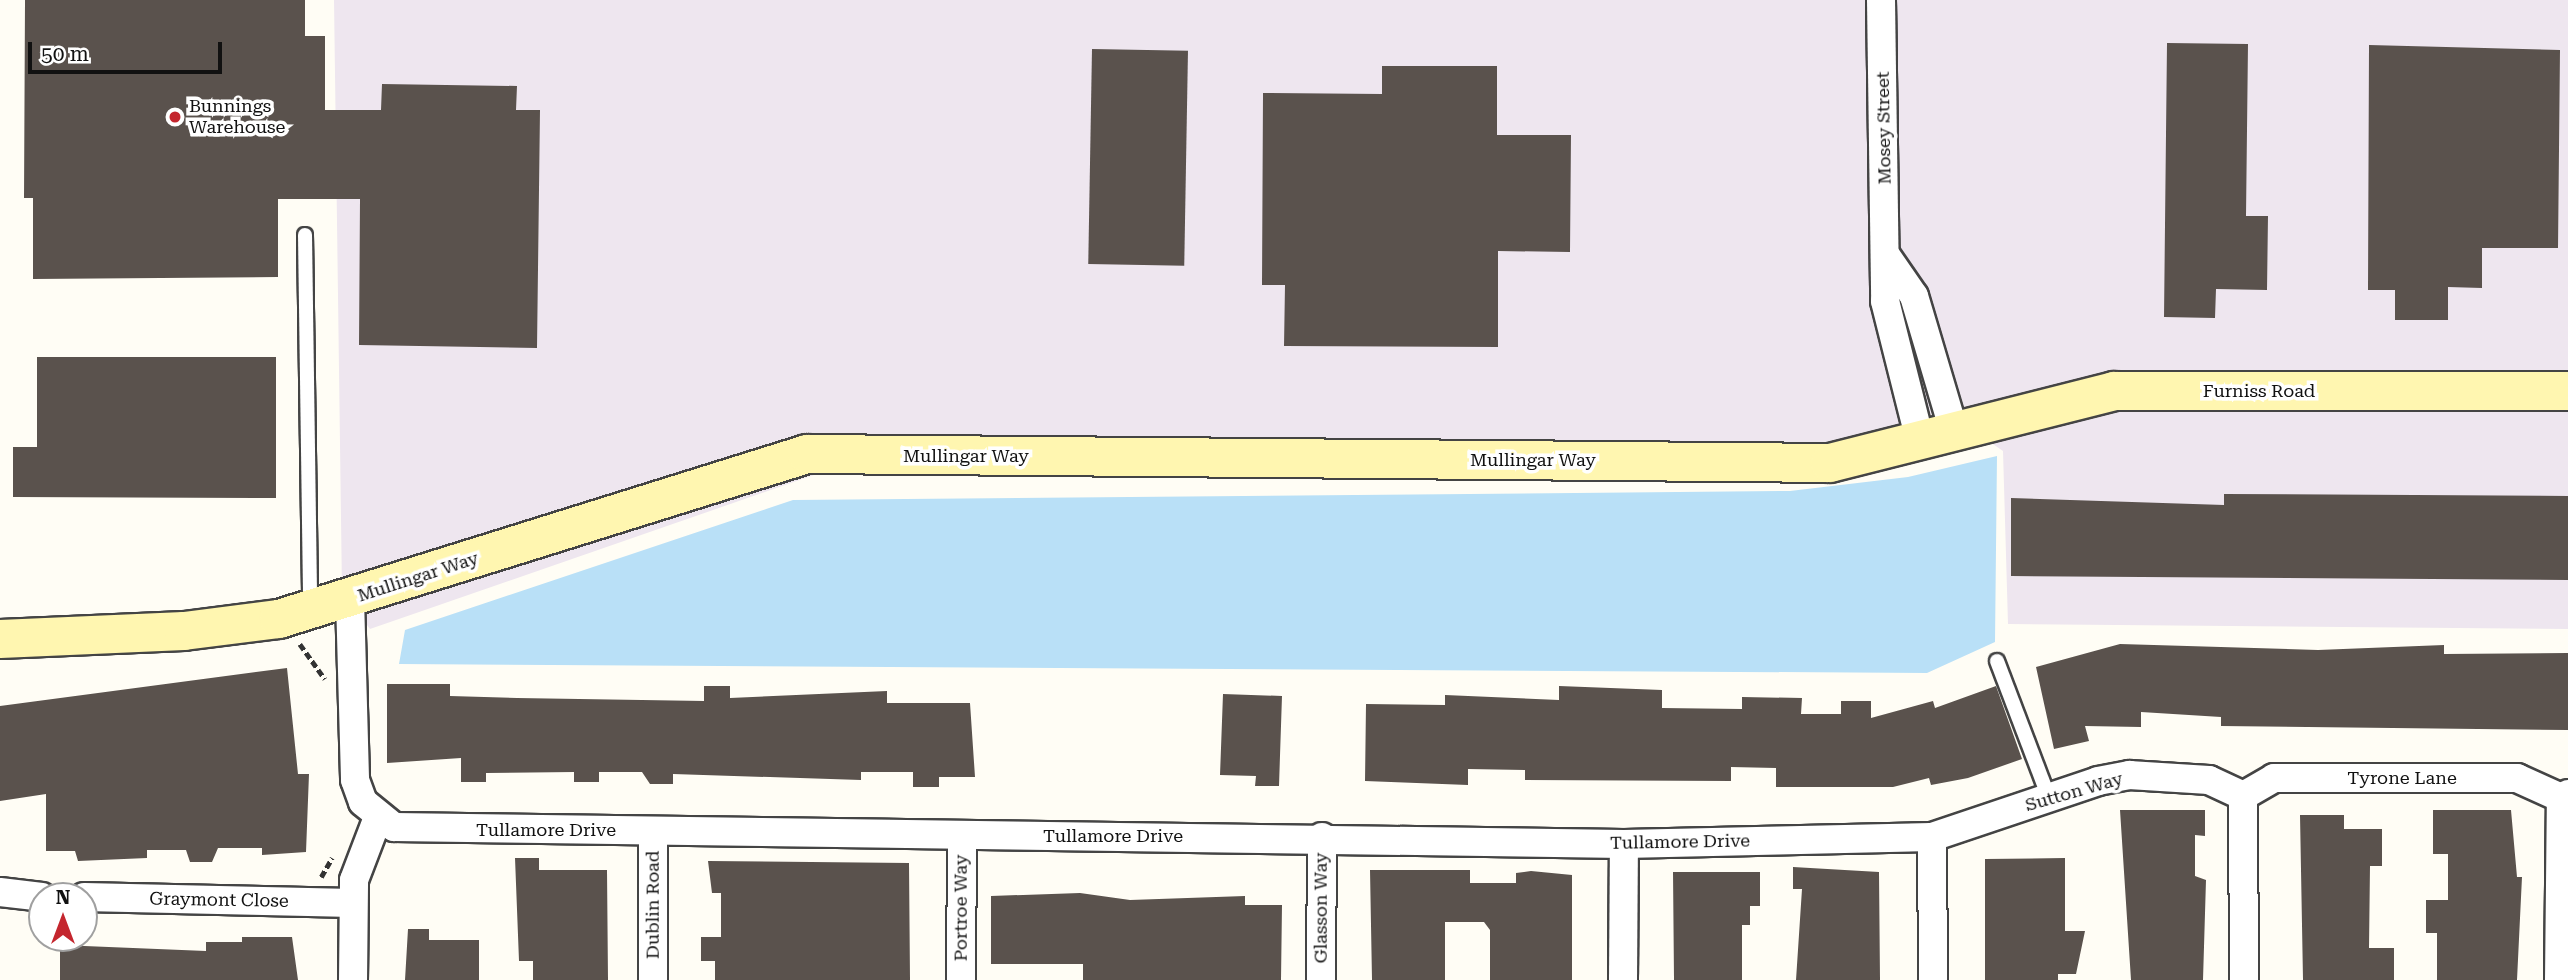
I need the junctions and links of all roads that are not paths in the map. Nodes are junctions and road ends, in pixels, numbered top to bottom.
1 (1881, 0) edge
2 (304, 235) dead end
3 (2568, 391) edge
4 (1937, 435) junction
5 (350, 599) junction
6 (301, 625) junction
7 (0, 639) edge
8 (1997, 661) dead end
9 (2243, 796) junction
10 (2565, 796) edge
11 (2049, 798) junction
12 (378, 817) junction
13 (653, 831) junction
14 (962, 835) junction
15 (1322, 837) junction
16 (1933, 837) junction
17 (1624, 844) junction
18 (0, 892) edge
19 (28, 895) edge
20 (98, 897) edge
21 (353, 904) junction
22 (353, 980) edge
23 (653, 980) edge
24 (961, 980) edge
25 (1321, 980) edge
26 (1623, 980) edge
27 (1933, 980) edge
28 (2244, 980) edge
29 (2559, 980) edge

1 - 4 street, Mosey Street
2 - 6 lane
3 - 4 street, Furniss Road
4 - 5 street, Mullingar Way
5 - 6 street, Mullingar Way
5 - 12 street
6 - 7 street, Mullingar Way
8 - 11 lane
9 - 10 street, Tyrone Lane
9 - 11 street, Sutton Way
9 - 28 street
10 - 29 street
11 - 16 street, Sutton Way
12 - 13 street, Tullamore Drive
12 - 21 street
13 - 14 street, Tullamore Drive
13 - 23 street, Dublin Road
14 - 15 street, Tullamore Drive
14 - 24 street, Portroe Way
15 - 17 street, Tullamore Drive
15 - 25 street, Glasson Way
16 - 17 street, Tullamore Drive
16 - 27 street
17 - 26 street
18 - 19 street
20 - 21 street, Graymont Close
21 - 22 street

